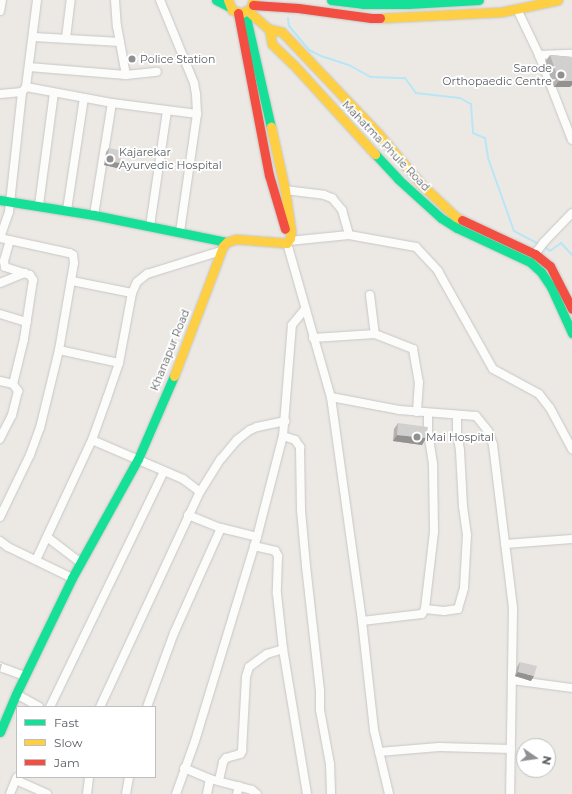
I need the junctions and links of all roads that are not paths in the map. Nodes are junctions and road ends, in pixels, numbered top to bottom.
1 (2, 0) edge
2 (37, 0) edge
3 (72, 0) edge
4 (115, 0) edge
5 (160, 0) edge
6 (216, 0) edge
7 (331, 0) edge
8 (479, 0) edge
9 (558, 0) edge
10 (229, 3) edge
11 (248, 8) edge
12 (517, 9) junction
13 (0, 11) edge
14 (269, 29) junction
15 (34, 37) junction
16 (66, 38) junction
17 (120, 42) junction
18 (572, 54) edge
19 (539, 56) junction
20 (29, 67) junction
21 (157, 72) dead end
22 (126, 75) junction
23 (24, 90) junction
24 (54, 93) junction
25 (0, 94) edge
26 (84, 98) junction
27 (112, 103) junction
28 (167, 111) junction
29 (197, 114) junction
30 (572, 140) edge
31 (284, 190) junction
32 (0, 200) edge
33 (10, 202) junction
34 (39, 205) junction
35 (67, 210) junction
36 (572, 213) edge
37 (94, 215) junction
38 (150, 226) junction
39 (180, 232) junction
40 (349, 235) junction
41 (10, 240) junction
42 (288, 240) junction
43 (227, 242) junction
44 (221, 251) junction
45 (535, 254) junction
46 (25, 273) junction
47 (72, 281) junction
48 (0, 283) edge
49 (132, 293) junction
50 (370, 295) dead end
51 (305, 309) junction
52 (572, 309) edge
53 (0, 314) edge
54 (27, 322) junction
55 (572, 333) edge
56 (375, 334) junction
57 (313, 338) junction
58 (59, 350) junction
59 (119, 363) junction
60 (0, 381) edge
61 (13, 384) junction
62 (331, 397) junction
63 (417, 412) junction
64 (428, 414) junction
65 (458, 416) junction
66 (285, 421) junction
67 (283, 436) junction
68 (0, 439) edge
69 (92, 440) junction
70 (572, 449) edge
71 (138, 458) junction
72 (164, 471) junction
73 (200, 492) junction
74 (188, 515) junction
75 (0, 516) edge
76 (221, 528) junction
77 (47, 537) junction
78 (257, 537) junction
79 (572, 539) edge
80 (0, 541) edge
81 (505, 544) junction
82 (254, 546) junction
83 (36, 560) junction
84 (81, 563) junction
85 (72, 578) junction
86 (425, 609) junction
87 (362, 621) junction
88 (283, 649) junction
89 (0, 667) edge
90 (25, 676) junction
91 (512, 680) junction
92 (572, 688) edge
93 (16, 694) junction
94 (37, 706) edge
95 (50, 706) edge
96 (100, 706) edge
97 (147, 706) edge
98 (0, 732) edge
99 (511, 750) junction
100 (379, 752) junction
101 (184, 768) junction
102 (16, 778) edge
103 (89, 778) edge
104 (130, 778) edge
105 (210, 779) junction
106 (219, 780) junction
107 (238, 790) edge
108 (10, 794) edge
109 (47, 794) edge
110 (87, 794) edge
111 (126, 794) edge
112 (176, 794) edge
113 (207, 794) edge
114 (257, 794) edge
115 (307, 794) edge
116 (331, 794) edge
117 (389, 794) edge
118 (510, 794) edge

1 - 13 street
2 - 15 street
3 - 16 street
4 - 17 street
5 - 29 street
6 - 10 main road, Mahatma Phule Road
7 - 8 main road
9 - 12 main road
10 - 11 main road, Mahatma Phule Road
11 - 12 main road
11 - 14 main road, Mahatma Phule Road
11 - 31 main road
11 - 42 main road
12 - 19 street
14 - 45 main road, Mahatma Phule Road
14 - 55 main road, Mahatma Phule Road
15 - 16 street
15 - 20 street
16 - 17 street
17 - 22 street
18 - 19 street
19 - 30 street
20 - 22 street
20 - 23 street
21 - 22 street
23 - 24 street
23 - 25 street
23 - 33 street
24 - 26 street
24 - 34 street
26 - 27 street
26 - 35 street
27 - 28 street
27 - 37 street
28 - 29 street
28 - 38 street
29 - 39 street
31 - 40 street
31 - 42 main road
32 - 33 main road
33 - 34 main road
33 - 41 street
34 - 35 main road
35 - 37 main road
36 - 45 street
37 - 38 main road
38 - 39 main road
39 - 43 main road
40 - 42 street
40 - 70 street
41 - 46 street
41 - 47 street
42 - 43 main road
42 - 51 street
43 - 44 main road, Khanapur Road
44 - 49 street
44 - 71 main road, Khanapur Road
45 - 52 main road, Mahatma Phule Road
46 - 48 street
46 - 54 street
47 - 49 street
47 - 58 street
49 - 59 street
50 - 56 street
51 - 57 street
51 - 66 street
53 - 54 street
54 - 61 street
56 - 57 street
56 - 63 street
57 - 62 street
58 - 59 street
58 - 75 street
59 - 69 street
60 - 61 street
61 - 68 street
62 - 63 street
62 - 87 street
63 - 64 street
64 - 65 street
64 - 86 street
65 - 81 street
65 - 86 street
66 - 67 street
66 - 73 street
67 - 78 street
67 - 116 street
69 - 71 street
69 - 77 street
71 - 72 street
71 - 84 main road, Khanapur Road
72 - 73 street
72 - 95 street
73 - 74 street
74 - 76 street
74 - 96 street
76 - 78 street
76 - 97 street
77 - 83 street
77 - 84 street
78 - 82 street
79 - 81 street
80 - 83 street
81 - 91 street
82 - 88 street
82 - 101 street
83 - 85 street
84 - 85 main road, Khanapur Road
85 - 90 main road, Khanapur Road
86 - 87 street
87 - 100 street
88 - 106 street
88 - 115 street
89 - 90 street
90 - 93 main road, Khanapur Road
91 - 92 street
91 - 99 street
93 - 94 street
93 - 98 main road, Khanapur Road
99 - 100 street
99 - 118 street
100 - 117 street
101 - 105 street
101 - 112 street
102 - 108 street
102 - 109 street
103 - 110 street
104 - 111 street
105 - 106 street
105 - 113 street
106 - 107 street
107 - 114 street

